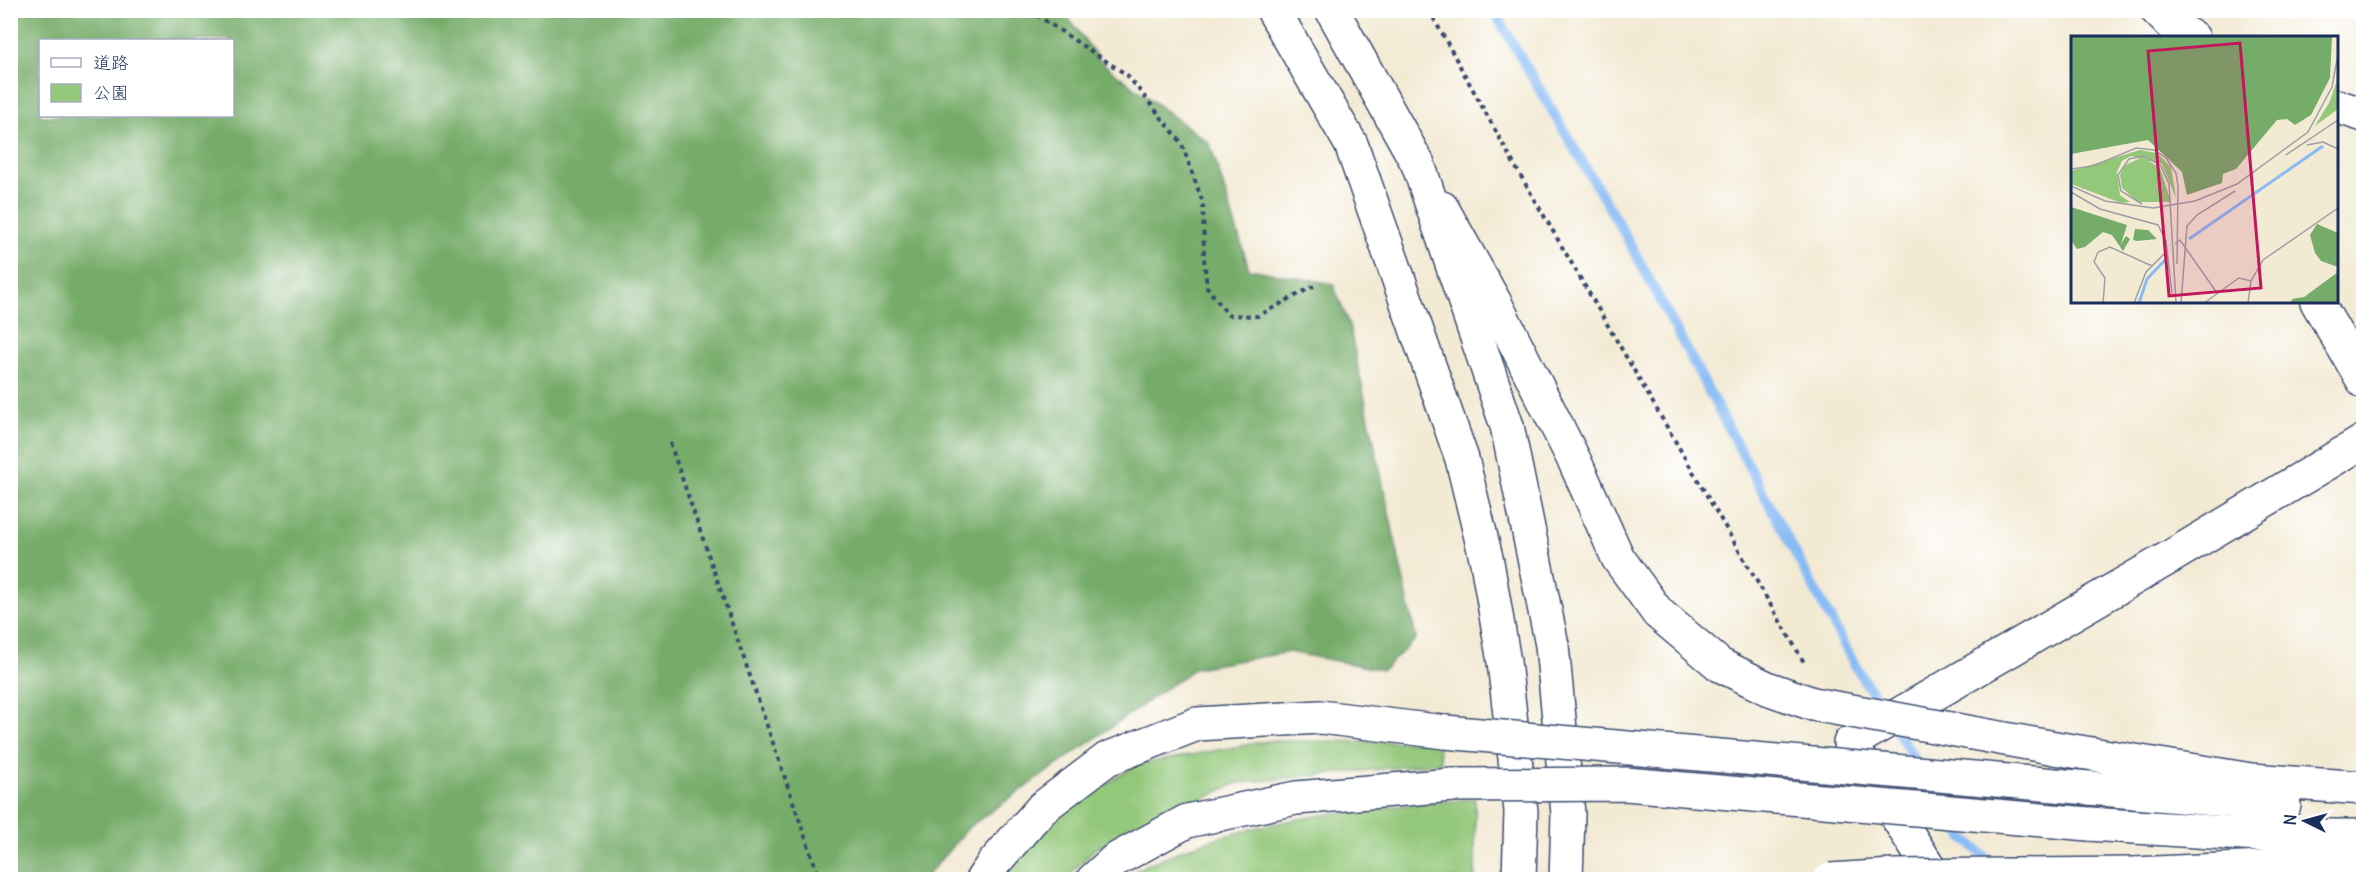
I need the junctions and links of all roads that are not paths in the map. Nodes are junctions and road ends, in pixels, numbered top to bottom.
1 (1273, 10) edge
2 (1332, 10) edge
3 (2157, 10) edge
4 (2189, 36) edge
5 (2338, 106) edge
6 (2364, 115) edge
7 (1418, 165) junction
8 (2318, 303) edge
9 (2364, 382) edge
10 (2364, 441) edge
11 (2364, 788) edge
12 (2364, 807) edge
13 (1521, 811) junction
14 (2364, 836) edge
15 (2364, 862) edge
16 (982, 879) edge
17 (1093, 879) edge
18 (1510, 879) edge
19 (1519, 879) edge
20 (1566, 879) edge
21 (1830, 879) edge
22 (1937, 879) edge

1 - 13 main road
2 - 7 main road
3 - 4 main road
5 - 6 main road
7 - 11 main road, bridge
7 - 20 main road
8 - 9 main road
10 - 22 main road
12 - 16 main road, bridge
13 - 18 main road
13 - 19 main road
14 - 17 main road, bridge
15 - 21 main road, bridge

